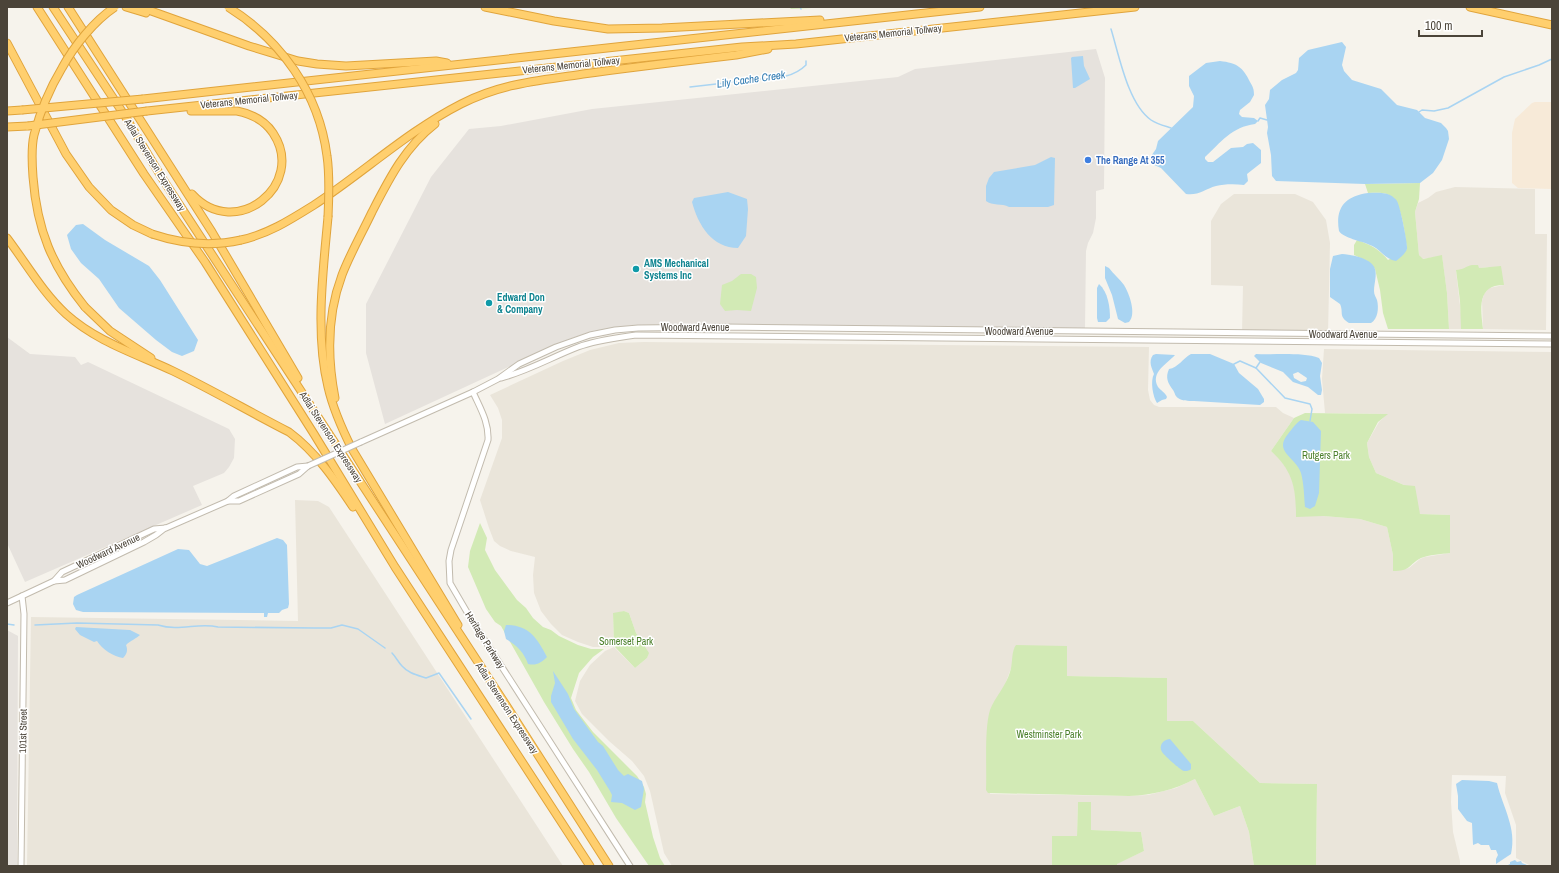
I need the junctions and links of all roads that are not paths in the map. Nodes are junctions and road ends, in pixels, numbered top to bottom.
1 (36, 7) edge
2 (54, 7) edge
3 (68, 7) edge
4 (115, 7) edge
5 (126, 7) edge
6 (140, 7) edge
7 (228, 7) edge
8 (485, 7) edge
9 (980, 7) edge
10 (1135, 7) edge
11 (1470, 7) edge
12 (886, 17) junction
13 (180, 23) junction
14 (1552, 25) edge
15 (7, 43) edge
16 (796, 44) junction
17 (455, 64) junction
18 (460, 105) junction
19 (7, 111) edge
20 (150, 111) junction
21 (7, 128) edge
22 (153, 141) junction
23 (7, 238) edge
24 (1552, 336) edge
25 (1552, 344) edge
26 (173, 372) junction
27 (498, 379) junction
28 (473, 392) junction
29 (326, 429) junction
30 (352, 449) junction
31 (394, 567) junction
32 (22, 596) junction
33 (7, 603) edge
34 (506, 705) junction
35 (21, 866) edge
36 (590, 866) edge
37 (609, 866) edge
38 (630, 866) edge

1 - 31 highway, Adlai Stevenson Expressway
2 - 29 highway, Adlai Stevenson Expressway
3 - 22 highway
4 - 26 highway, bridge
5 - 13 highway
6 - 13 highway
7 - 30 highway, bridge
8 - 12 highway
9 - 12 highway, Veterans Memorial Tollway
10 - 16 highway, Veterans Memorial Tollway
11 - 14 highway
12 - 17 highway, Veterans Memorial Tollway
13 - 17 highway
15 - 18 highway, bridge
16 - 18 highway
16 - 20 highway, Veterans Memorial Tollway
17 - 19 highway, Veterans Memorial Tollway, bridge
18 - 30 highway
20 - 21 highway, Veterans Memorial Tollway, bridge
20 - 22 highway
22 - 29 highway
23 - 26 highway
24 - 27 street, Woodward Avenue
25 - 27 street, Woodward Avenue
26 - 31 highway
27 - 28 street, Woodward Avenue
28 - 32 street, Woodward Avenue, bridge
28 - 38 street, Heritage Parkway
29 - 34 highway, Adlai Stevenson Expressway
30 - 34 highway
31 - 36 highway, Adlai Stevenson Expressway
32 - 33 street, Woodward Avenue
32 - 35 street, 101st Street
34 - 37 highway, Adlai Stevenson Expressway

